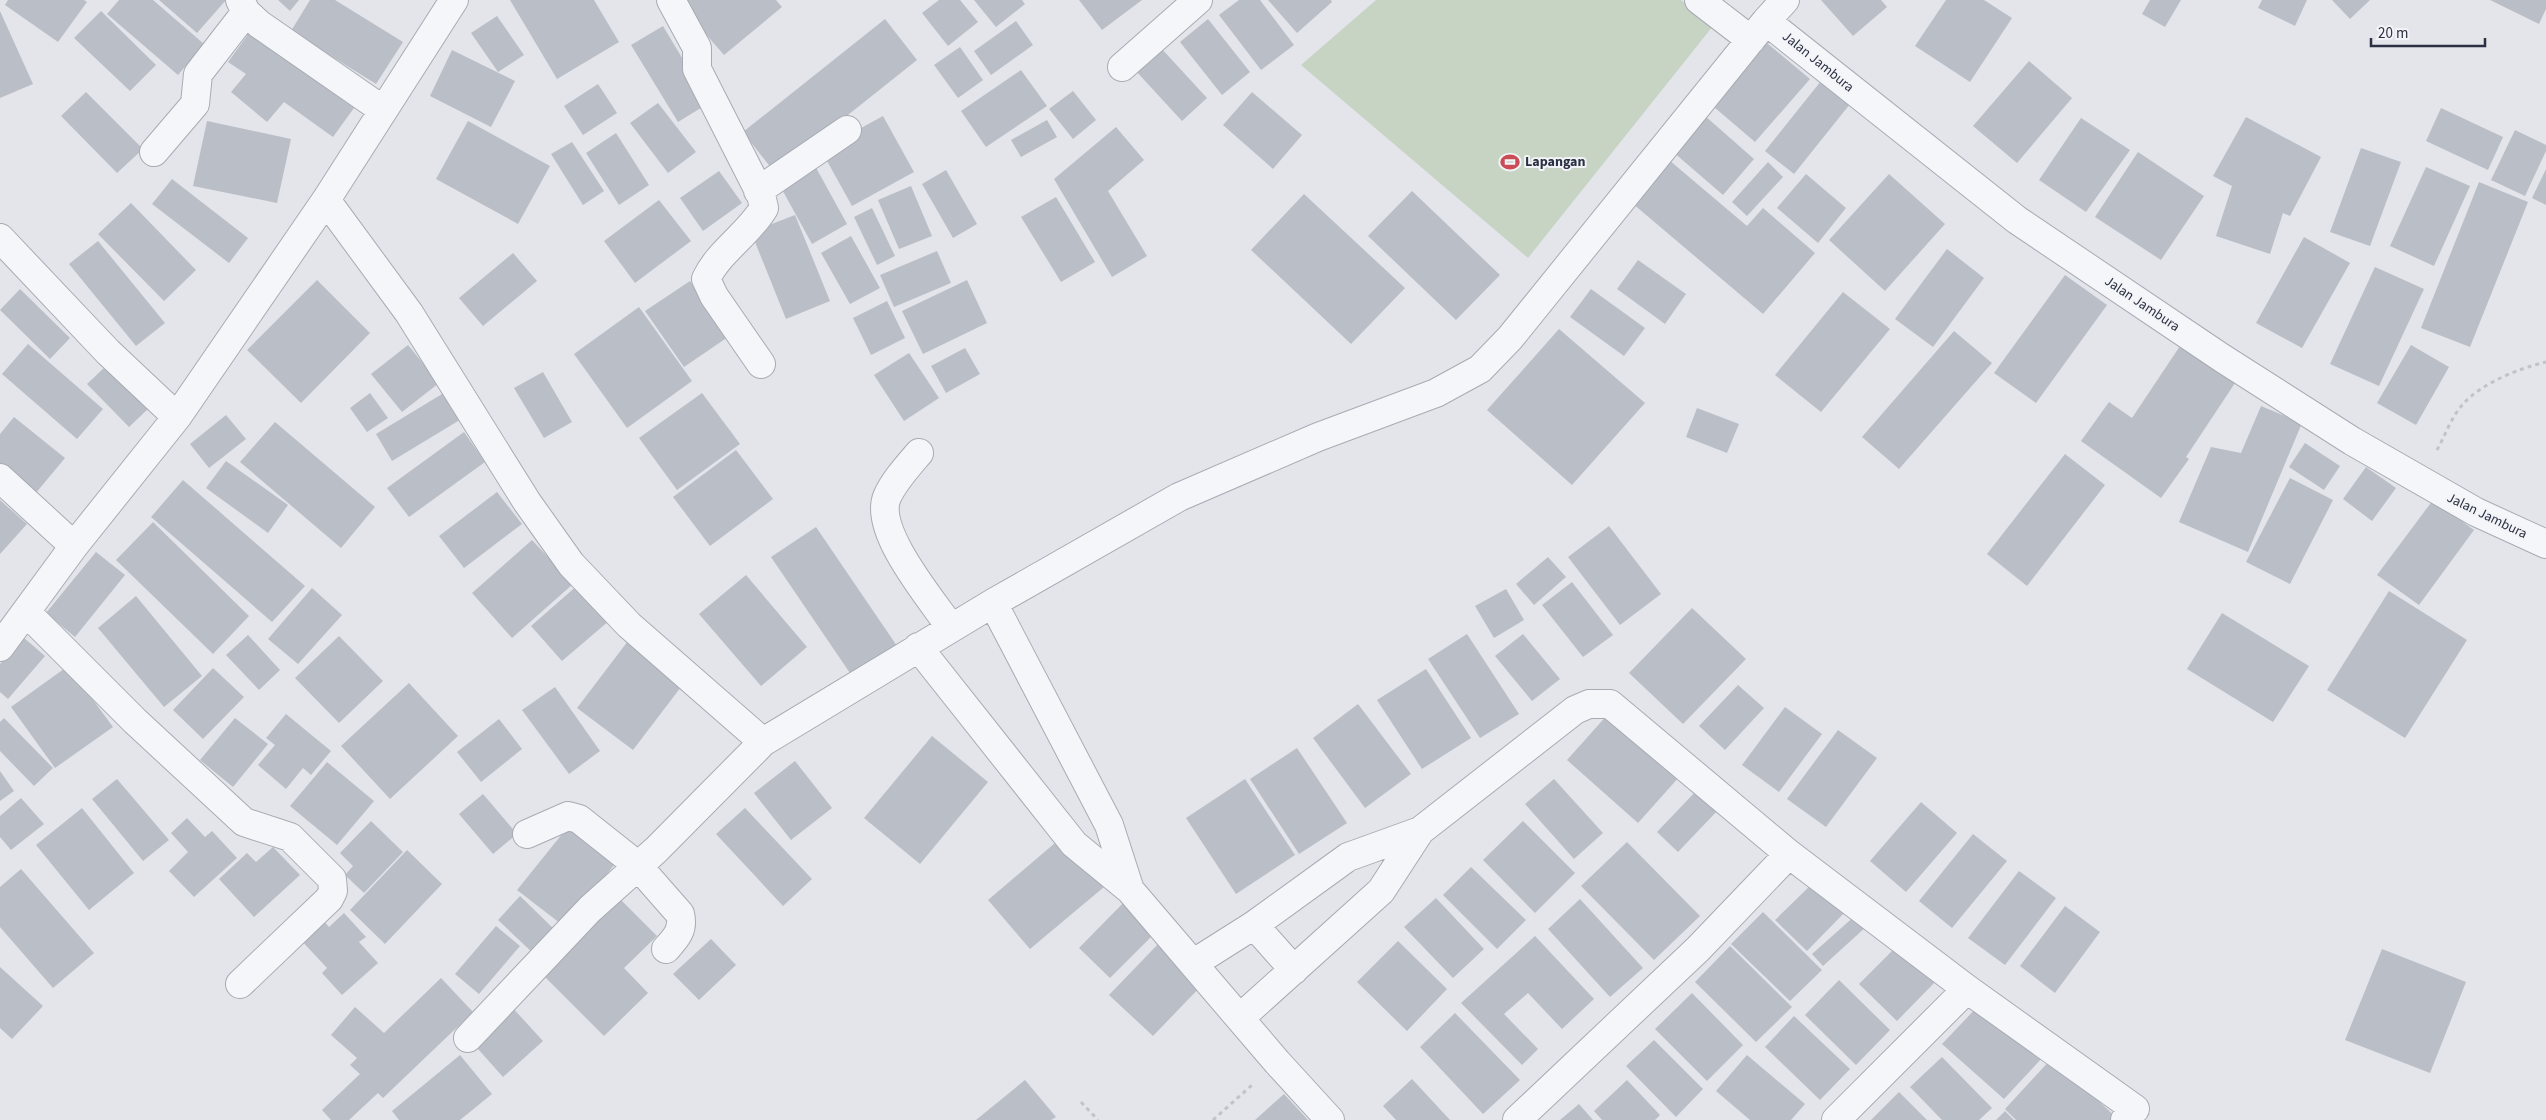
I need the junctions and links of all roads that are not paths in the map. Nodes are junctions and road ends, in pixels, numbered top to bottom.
1 (454, 0) edge
2 (671, 0) edge
3 (1198, 0) edge
4 (1699, 0) edge
5 (1785, 0) edge
6 (243, 6) edge
7 (1758, 30) junction
8 (1122, 67) dead end
9 (383, 110) junction
10 (847, 130) dead end
11 (154, 152) dead end
12 (758, 191) junction
13 (326, 200) junction
14 (0, 238) edge
15 (761, 364) dead end
16 (177, 417) junction
17 (919, 453) dead end
18 (0, 478) edge
19 (2546, 544) edge
20 (74, 546) junction
21 (993, 603) junction
22 (27, 613) junction
23 (951, 628) junction
24 (0, 647) edge
25 (918, 647) junction
26 (763, 742) junction
27 (1420, 831) junction
28 (527, 834) dead end
29 (1789, 854) junction
30 (637, 865) junction
31 (1130, 890) junction
32 (1254, 925) junction
33 (666, 949) dead end
34 (1194, 963) junction
35 (1294, 970) junction
36 (240, 984) dead end
37 (1967, 988) junction
38 (1240, 1018) junction
39 (468, 1038) dead end
40 (2137, 1116) edge
41 (1330, 1120) edge
42 (1516, 1120) edge
43 (1836, 1120) edge

1 - 9 street
2 - 12 street
3 - 8 street
4 - 7 street, Jalan Jambura
5 - 7 street
6 - 9 street
6 - 11 street
7 - 19 street, Jalan Jambura
7 - 21 street
9 - 13 street
10 - 12 street
12 - 15 street
13 - 16 street
13 - 26 street
14 - 16 street
16 - 20 street
17 - 23 street
18 - 20 street
20 - 22 street
21 - 23 street
21 - 31 street
22 - 24 street
22 - 36 street
23 - 25 street
25 - 26 street
25 - 31 street
26 - 30 street
27 - 29 street
27 - 32 street
27 - 35 street
28 - 30 street
29 - 37 street
29 - 42 street
30 - 33 street
30 - 39 street
31 - 34 street
32 - 34 street
32 - 35 street
34 - 38 street
35 - 38 street
37 - 40 street
37 - 43 street
38 - 41 street

